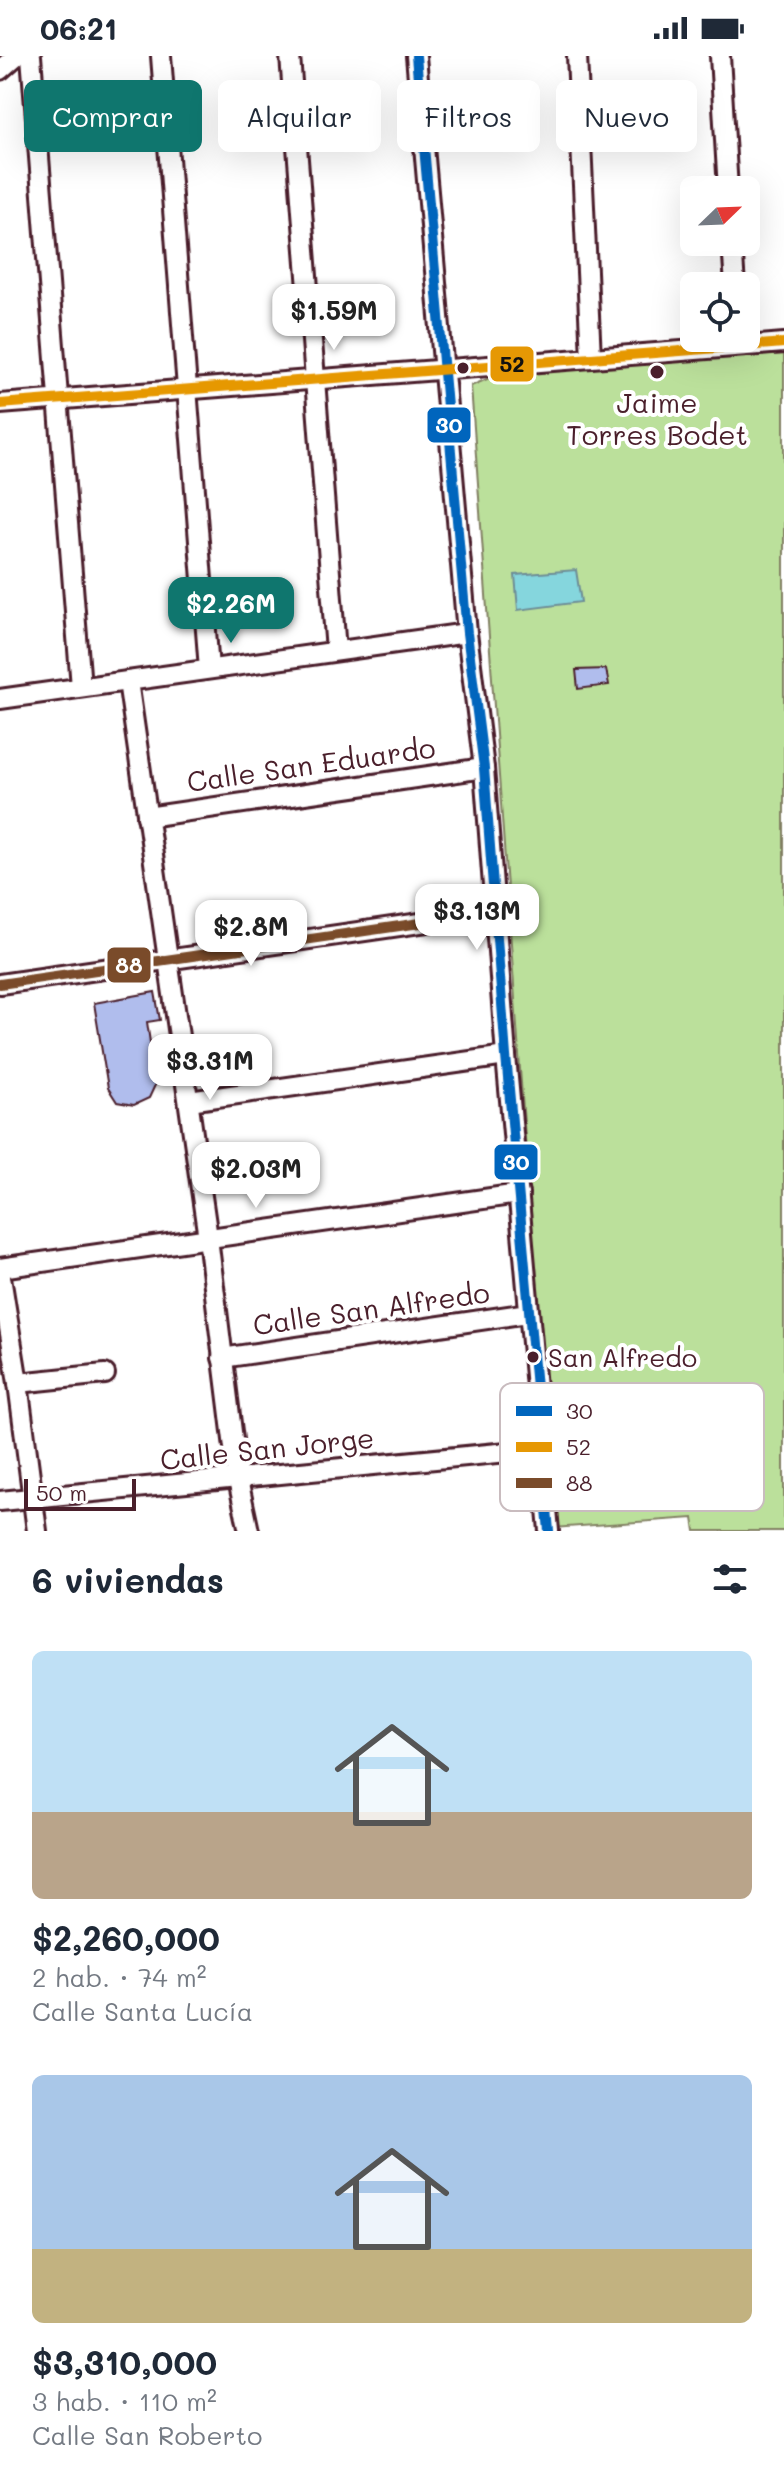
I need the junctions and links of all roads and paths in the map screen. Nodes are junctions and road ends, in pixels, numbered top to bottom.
1 (16, 56) edge
2 (31, 56) edge
3 (161, 56) edge
4 (290, 56) edge
5 (416, 56) edge
6 (577, 56) edge
7 (720, 56) edge
8 (0, 70) edge
9 (727, 176) edge
10 (760, 342) edge
11 (784, 343) edge
12 (680, 348) edge
13 (591, 358) junction
14 (446, 370) junction
15 (315, 380) junction
16 (187, 390) junction
17 (58, 400) junction
18 (0, 404) edge
19 (467, 633) junction
20 (336, 651) junction
21 (209, 669) junction
22 (128, 681) junction
23 (81, 687) junction
24 (0, 699) edge
25 (484, 768) junction
26 (147, 817) junction
27 (496, 912) junction
28 (168, 959) junction
29 (0, 984) edge
30 (506, 1056) junction
31 (189, 1101) junction
32 (519, 1194) junction
33 (208, 1238) junction
34 (0, 1269) edge
35 (528, 1313) junction
36 (222, 1358) junction
37 (105, 1374) dead end
38 (18, 1383) junction
39 (534, 1383) edge
40 (500, 1453) edge
41 (238, 1480) junction
42 (32, 1498) junction
43 (0, 1501) edge
44 (547, 1511) edge
45 (37, 1531) edge
46 (249, 1531) edge
47 (549, 1531) edge

1 - 8 street
2 - 17 street
3 - 16 street
4 - 15 street
5 - 14 street
6 - 13 street
7 - 9 street
10 - 11 street
12 - 13 street
13 - 14 street
14 - 15 street
14 - 19 street
15 - 16 street
15 - 20 street
16 - 17 street
16 - 21 street
17 - 18 street
17 - 23 street
19 - 20 street
19 - 25 street
20 - 21 street
21 - 22 street
22 - 23 street
22 - 26 street
23 - 24 street
25 - 26 street, Calle San Eduardo
25 - 27 street
26 - 28 street
27 - 28 street
27 - 30 street
28 - 29 street
28 - 31 street
30 - 31 street
30 - 32 street
31 - 33 street
32 - 33 street
32 - 35 street
33 - 34 street
33 - 36 street
34 - 38 street
35 - 36 street, Calle San Alfredo
35 - 39 street
36 - 41 street
37 - 38 street
38 - 42 street
40 - 41 street, Calle San Jorge
41 - 42 street, Calle San Jorge
41 - 46 street
42 - 43 street, Calle San Jorge
42 - 45 street
44 - 47 street

